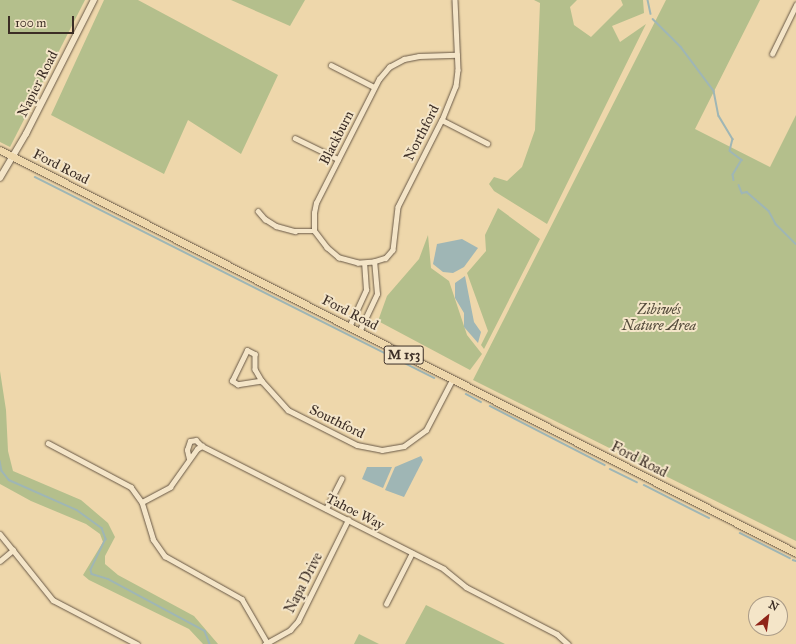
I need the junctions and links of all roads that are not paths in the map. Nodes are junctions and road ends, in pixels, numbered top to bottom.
1 (94, 0) edge
2 (455, 0) edge
3 (796, 5) edge
4 (772, 54) dead end
5 (457, 55) junction
6 (331, 65) dead end
7 (374, 87) junction
8 (442, 120) junction
9 (295, 138) dead end
10 (487, 143) dead end
11 (0, 150) edge
12 (12, 157) junction
13 (338, 159) junction
14 (0, 178) edge
15 (258, 211) dead end
16 (314, 231) junction
17 (374, 262) junction
18 (364, 264) junction
19 (349, 327) junction
20 (359, 332) junction
21 (452, 380) junction
22 (262, 381) junction
23 (48, 443) dead end
24 (202, 446) junction
25 (189, 459) junction
26 (341, 479) dead end
27 (142, 502) junction
28 (326, 509) junction
29 (348, 520) junction
30 (0, 534) edge
31 (13, 550) junction
32 (412, 553) junction
33 (796, 553) edge
34 (0, 561) edge
35 (386, 604) dead end
36 (137, 644) edge
37 (267, 644) edge
38 (568, 644) edge

1 - 12 street, Napier Road
2 - 5 street, Northford
3 - 4 street
5 - 7 street, Blackburn
5 - 8 street, Northford
6 - 7 street
7 - 13 street, Blackburn
8 - 10 street
8 - 17 street, Northford
9 - 13 street
11 - 12 main road, Ford Road / M 153
12 - 14 street, Napier Road
12 - 19 main road, Ford Road / M 153
13 - 16 street, Blackburn
15 - 16 street
16 - 18 street
17 - 18 street, Northford
17 - 20 street
18 - 19 street
19 - 20 main road, Ford Road / M 153
20 - 21 main road, Ford Road / M 153
21 - 22 street, Southford
21 - 33 main road, Ford Road / M 153
22 - 22 street, Southford
23 - 27 street
24 - 25 street
24 - 25 street
24 - 28 street, Tahoe Way
25 - 27 street
26 - 28 street
27 - 37 street
28 - 29 street, Tahoe Way
29 - 32 street, Tahoe Way
29 - 37 street, Napa Drive
30 - 31 street
31 - 34 street
31 - 36 street
32 - 35 street
32 - 38 street, Tahoe Way

